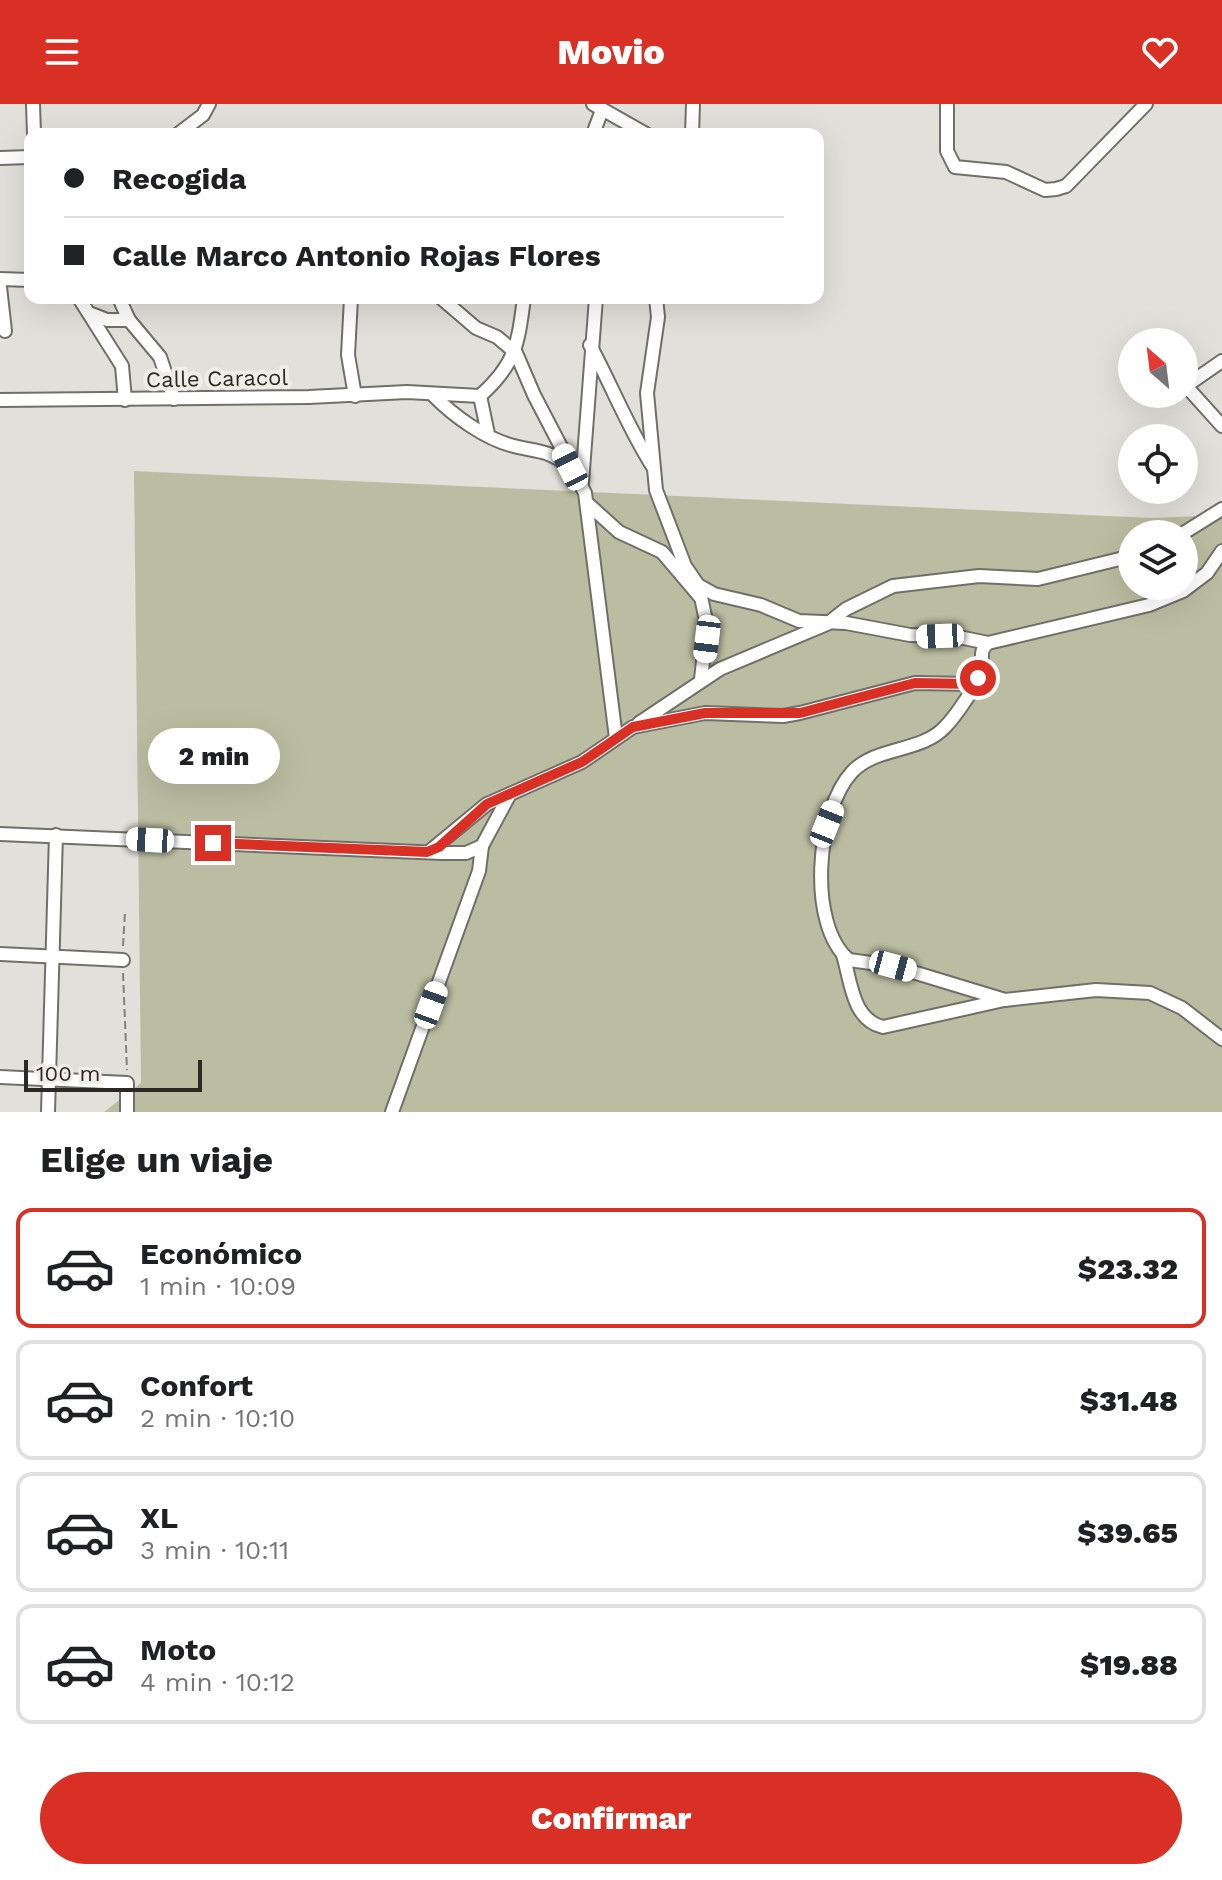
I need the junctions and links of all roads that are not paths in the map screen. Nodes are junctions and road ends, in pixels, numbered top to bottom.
1 (33, 104) edge
2 (209, 104) edge
3 (693, 104) edge
4 (947, 104) edge
5 (1146, 104) edge
6 (598, 107) edge
7 (34, 128) edge
8 (186, 128) edge
9 (594, 128) edge
10 (635, 128) edge
11 (692, 128) edge
12 (24, 157) edge
13 (0, 158) edge
14 (0, 279) edge
15 (24, 280) edge
16 (0, 287) edge
17 (83, 304) edge
18 (122, 304) edge
19 (351, 304) edge
20 (448, 304) edge
21 (523, 304) edge
22 (595, 304) edge
23 (657, 304) edge
24 (89, 313) junction
25 (129, 320) junction
26 (5, 331) dead end
27 (590, 345) junction
28 (516, 353) junction
29 (1222, 361) edge
30 (355, 396) junction
31 (434, 396) junction
32 (480, 396) junction
33 (174, 399) junction
34 (0, 400) edge
35 (125, 400) junction
36 (1222, 426) edge
37 (488, 434) junction
38 (570, 467) junction
39 (654, 468) junction
40 (582, 486) junction
41 (587, 503) junction
42 (1222, 509) edge
43 (1198, 524) edge
44 (1222, 551) edge
45 (1118, 559) edge
46 (698, 585) junction
47 (701, 598) junction
48 (827, 624) junction
49 (988, 643) junction
50 (701, 679) junction
51 (973, 684) junction
52 (633, 727) junction
53 (616, 738) junction
54 (510, 794) junction
55 (0, 834) edge
56 (56, 835) junction
57 (482, 846) junction
58 (427, 852) junction
59 (0, 954) edge
60 (843, 955) junction
61 (55, 956) junction
62 (123, 960) road end
63 (1005, 1000) junction
64 (1222, 1039) edge
65 (0, 1077) edge
66 (49, 1077) junction
67 (48, 1112) edge
68 (127, 1112) edge
69 (392, 1112) edge

1 - 7 street
2 - 8 street
3 - 11 street
4 - 5 street
6 - 9 street
6 - 10 street
12 - 13 street
14 - 15 street
16 - 26 street
17 - 24 street
18 - 25 street
19 - 30 street
20 - 28 street
21 - 28 street
22 - 27 street
23 - 39 street
24 - 25 street
24 - 35 street
25 - 33 street
27 - 39 street
27 - 40 street
28 - 32 street
28 - 38 street
29 - 36 street
30 - 31 street, Calle Caracol
30 - 33 street, Calle Caracol
31 - 32 street, Calle Caracol
31 - 37 street
32 - 37 street
33 - 35 street, Calle Caracol
34 - 35 street, Calle Caracol
37 - 38 street
38 - 40 street
39 - 46 street
40 - 41 street
41 - 47 street
41 - 53 street
42 - 43 street
44 - 49 street
45 - 48 street
46 - 47 street
46 - 48 street
47 - 50 street
48 - 49 street
48 - 50 street
49 - 51 street
50 - 52 street
51 - 52 street
51 - 60 street
52 - 53 street
53 - 54 street
54 - 57 street
54 - 58 street
55 - 56 street
56 - 58 street
56 - 61 street
57 - 58 street
57 - 69 street
59 - 61 street
60 - 63 street
60 - 63 street
61 - 62 street
61 - 66 street
63 - 64 street
65 - 66 street
66 - 67 street
66 - 68 street

